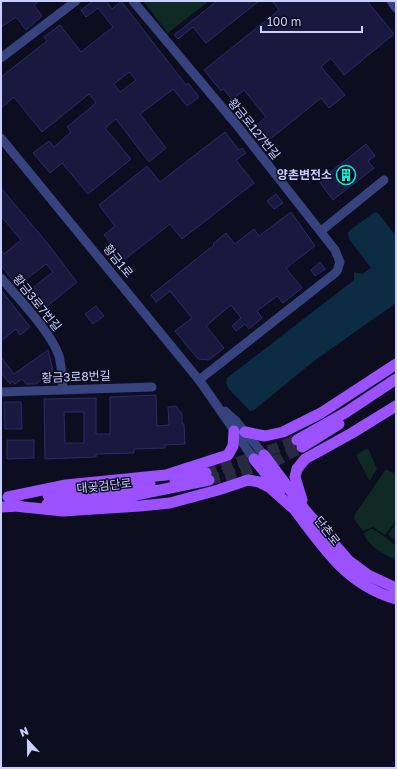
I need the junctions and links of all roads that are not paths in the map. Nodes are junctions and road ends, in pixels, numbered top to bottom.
1 (76, 1) edge
2 (133, 1) edge
3 (391, 1) edge
4 (396, 8) edge
5 (1, 58) edge
6 (1, 138) edge
7 (384, 180) dead end
8 (321, 231) junction
9 (1, 278) edge
10 (396, 364) edge
11 (396, 379) edge
12 (199, 380) junction
13 (152, 387) dead end
14 (396, 387) edge
15 (63, 390) junction
16 (1, 392) edge
17 (396, 406) edge
18 (239, 432) junction
19 (259, 457) joint
20 (207, 477) tunnel mouth
21 (8, 500) edge
22 (1, 507) edge
23 (300, 510) junction
24 (396, 588) edge
25 (396, 599) edge

1 - 5 street
2 - 8 street, 황금로127번길
3 - 4 street
6 - 12 street, 황금1로
7 - 8 street
8 - 12 street, 황금로127번길
9 - 15 street, 황금3로7번길
10 - 18 main road
11 - 14 main road
12 - 18 street, 황금1로
13 - 15 street, 황금3로8번길
15 - 16 street, 황금3로8번길
17 - 23 main road
18 - 19 street, 황금1로
18 - 21 main road
19 - 23 main road, 단촌로
20 - 21 main road, 대곶검단로
21 - 22 main road, 대곶검단로
21 - 23 main road
23 - 24 main road, 단촌로
23 - 25 main road, 단촌로

